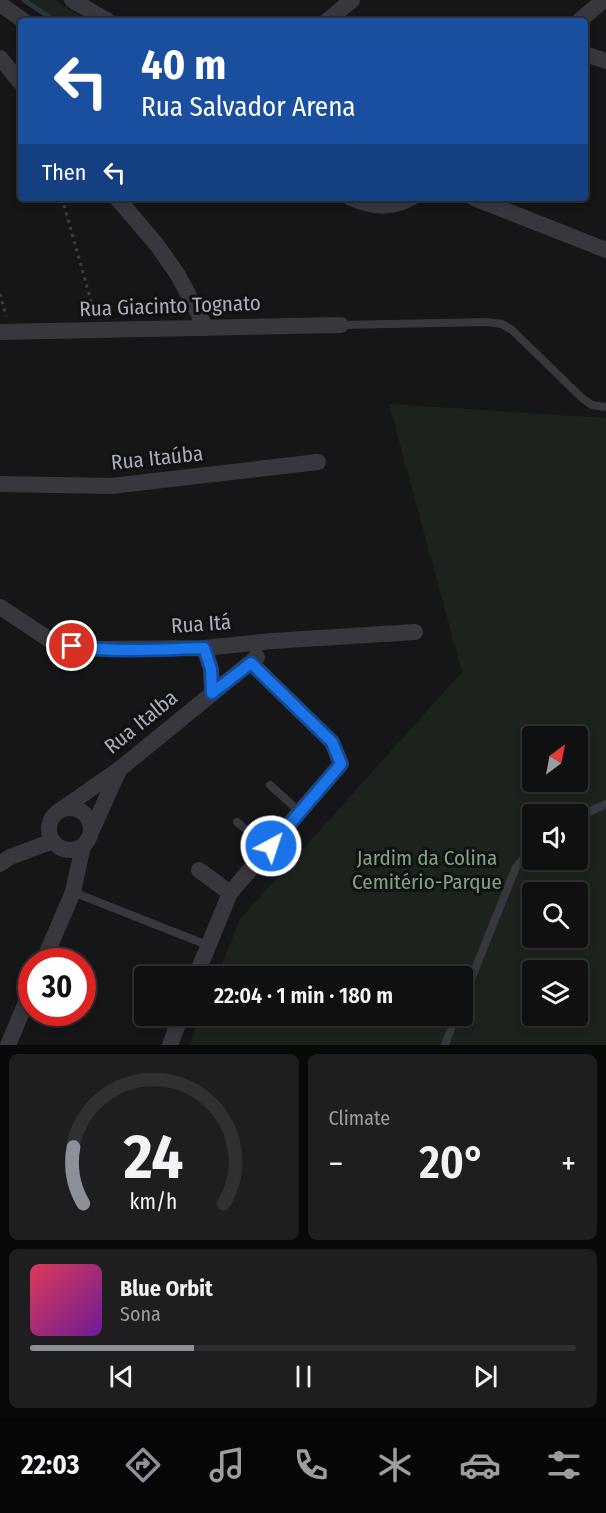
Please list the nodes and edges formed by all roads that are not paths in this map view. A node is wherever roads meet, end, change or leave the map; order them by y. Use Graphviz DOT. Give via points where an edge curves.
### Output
graph roads {
  1 [pos="352,0"];
  2 [pos="604,0"];
  3 [pos="83,3"];
  4 [pos="0,4"];
  5 [pos="20,18"];
  6 [pos="104,18"];
  7 [pos="331,18"];
  8 [pos="583,18"];
  9 [pos="588,55"];
  10 [pos="0,58"];
  11 [pos="606,61"];
  12 [pos="18,79"];
  13 [pos="120,201"];
  14 [pos="359,201"];
  15 [pos="406,201"];
  16 [pos="482,201"];
  17 [pos="606,250"];
  18 [pos="341,325"];
  19 [pos="206,328"];
  20 [pos="6,332"];
  21 [pos="606,407"];
  22 [pos="318,462"];
  23 [pos="0,484"];
  24 [pos="0,608"];
  25 [pos="415,632"];
  26 [pos="272,641"];
  27 [pos="204,648"];
  28 [pos="251,663"];
  29 [pos="212,693"];
  30 [pos="121,768"];
  31 [pos="270,785"];
  32 [pos="606,804"];
  33 [pos="300,812"];
  34 [pos="588,812"];
  35 [pos="57,814"];
  36 [pos="237,822"];
  37 [pos="92,830"];
  38 [pos="53,841"];
  39 [pos="83,846"];
  40 [pos="268,849"];
  41 [pos="522,860"];
  42 [pos="5,861"];
  43 [pos="199,870"];
  44 [pos="73,892"];
  45 [pos="230,893"];
  46 [pos="207,945"];
  47 [pos="49,948"];
  48 [pos="200,966"];
  49 [pos="473,974"];
  50 [pos="18,1021"];
  51 [pos="177,1026"];
  52 [pos="452,1026"];
  53 [pos="8,1045"];
  54 [pos="170,1045"];
  55 [pos="445,1045"];
  1 -- 7 [label="street"];
  2 -- 8 [label="street"];
  3 -- 6 [label="street"];
  4 -- 5 [label="street"];
  9 -- 11 [label="street"];
  10 -- 12 [label="street"];
  13 -- 19 [label="street" via="178,275"];
  14 -- 15 [label="street" via="397,206"];
  16 -- 17 [label="street"];
  18 -- 19 [label="street, Rua Giacinto Tognato"];
  18 -- 21 [label="lane" via="502,324 582,398 592,405"];
  19 -- 20 [label="street, Rua Giacinto Tognato"];
  22 -- 23 [label="street, Rua Itaúba" via="120,486"];
  24 -- 27 [label="street, Rua Itá" via="56,644 89,649"];
  25 -- 26 [label="street, Rua Itá"];
  26 -- 27 [label="street, Rua Itá"];
  26 -- 28 [label="street, Rua Italba"];
  27 -- 29 [label="street" via="211,669"];
  28 -- 29 [label="street, Rua Italba"];
  28 -- 33 [label="street" via="332,742 338,754 341,764"];
  29 -- 30 [label="street, Rua Italba"];
  30 -- 35 [label="street, Rua Italba"];
  30 -- 37 [label="street"];
  31 -- 33 [label="lane"];
  32 -- 34 [label="lane"];
  33 -- 40 [label="street"];
  35 -- 37 [label="street" via="69,808 83,812"];
  35 -- 38 [label="street" via="50,834"];
  35 -- 42 [label="street, Rua Italba"];
  36 -- 40 [label="lane"];
  37 -- 39 [label="street"];
  38 -- 39 [label="street" via="68,850"];
  38 -- 42 [label="street"];
  39 -- 44 [label="street"];
  40 -- 45 [label="street"];
  41 -- 49 [label="lane"];
  43 -- 45 [label="street"];
  44 -- 46 [label="lane"];
  44 -- 47 [label="street"];
  45 -- 46 [label="street"];
  46 -- 48 [label="street"];
  50 -- 53 [label="street"];
  51 -- 54 [label="street"];
  52 -- 55 [label="lane"];
}
